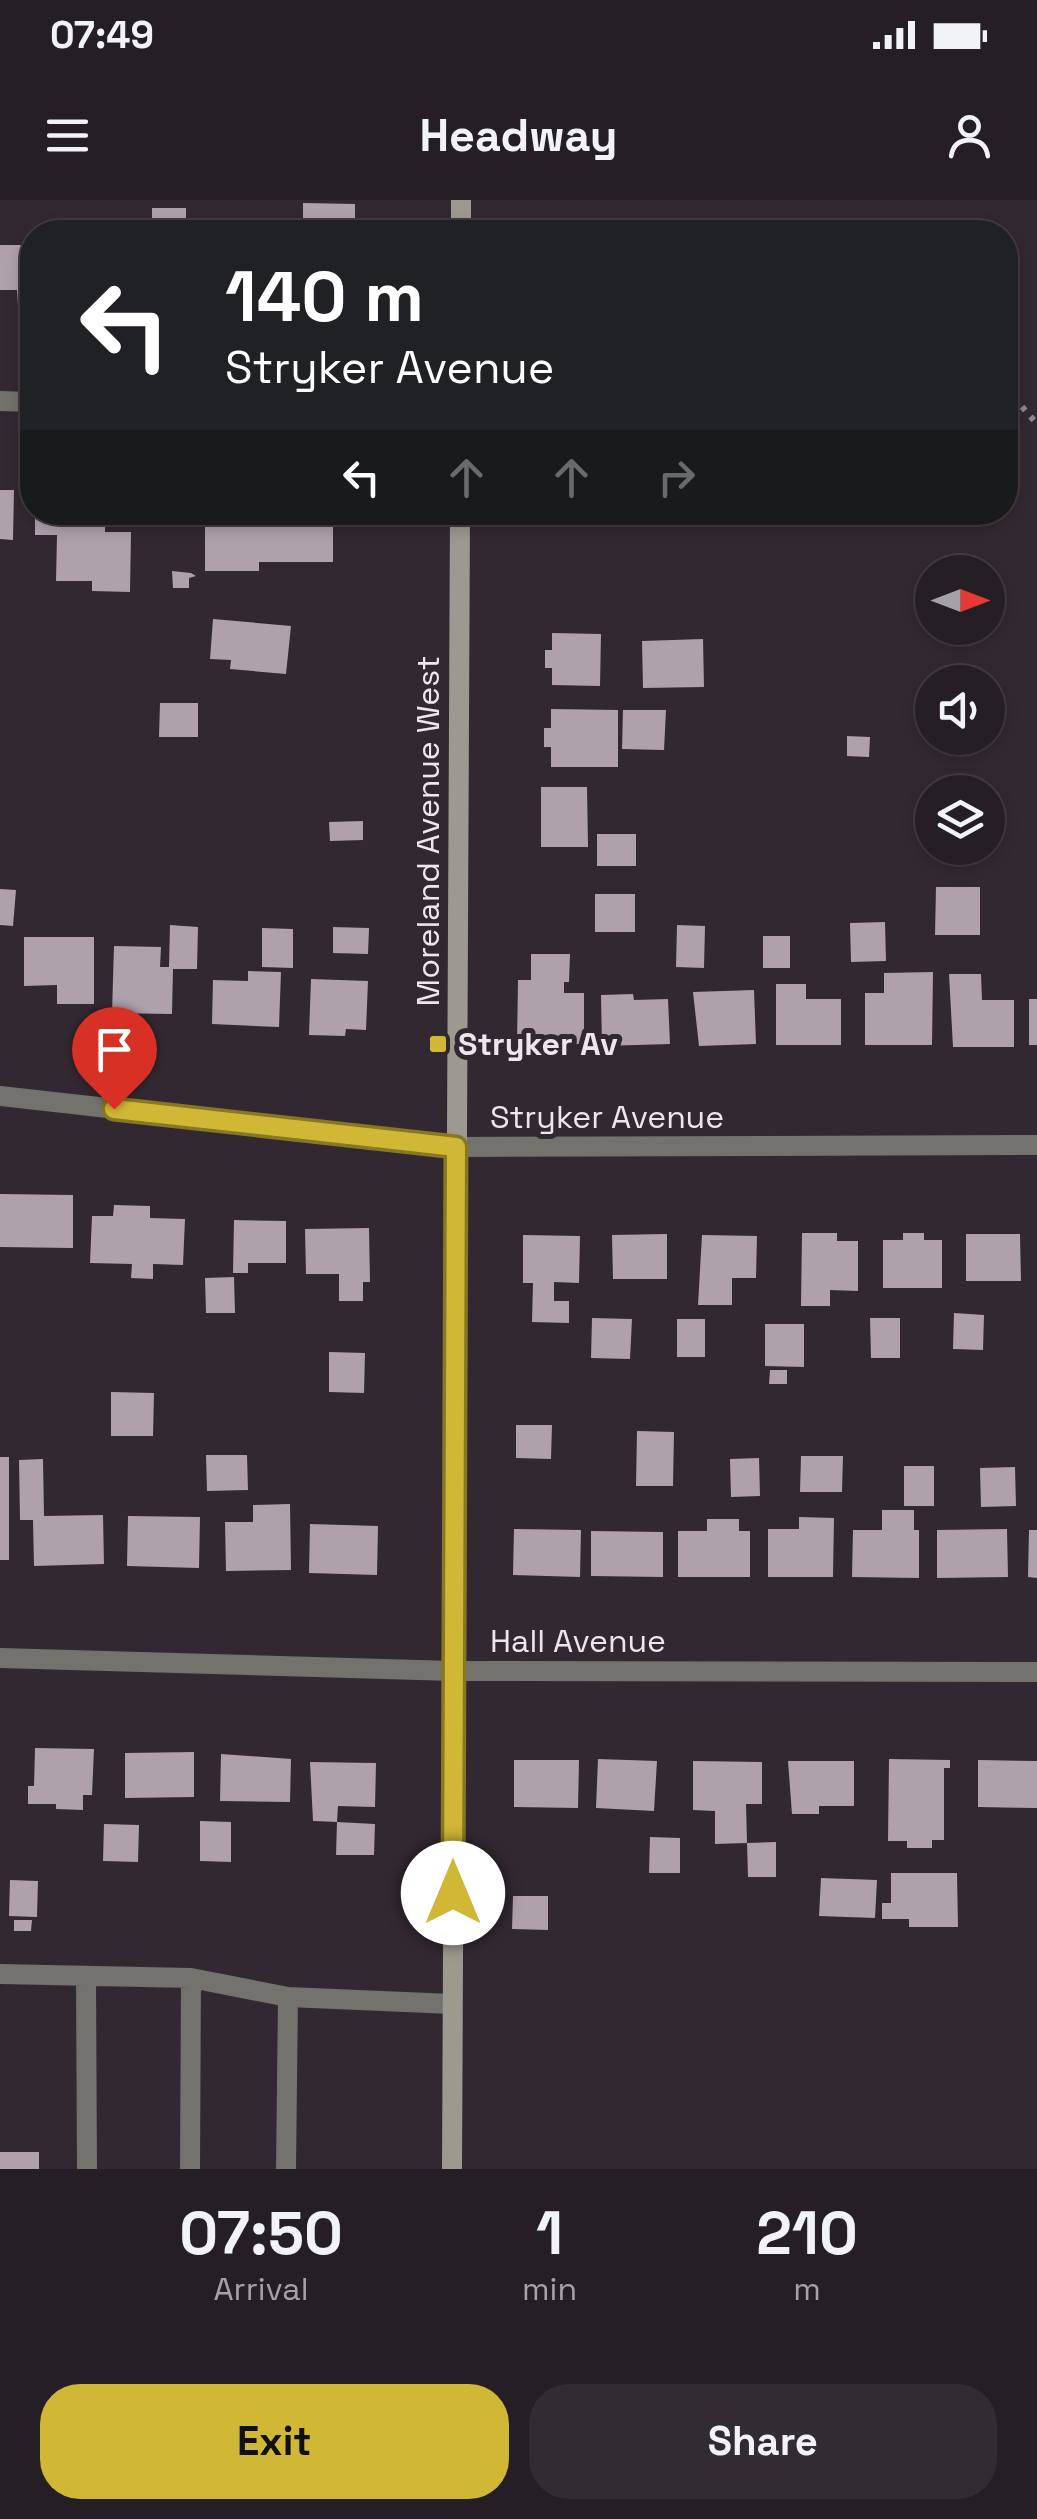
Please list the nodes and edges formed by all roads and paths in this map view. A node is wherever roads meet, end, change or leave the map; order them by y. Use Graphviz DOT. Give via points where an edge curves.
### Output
graph roads {
  1 [pos="1018,402"];
  2 [pos="1037,424"];
  3 [pos="460,525"];
  4 [pos="0,1096"];
  5 [pos="1037,1145"];
  6 [pos="456,1147"];
  7 [pos="0,1658"];
  8 [pos="454,1671"];
  9 [pos="1037,1672"];
  10 [pos="0,1974"];
  11 [pos="86,1976"];
  12 [pos="192,1978"];
  13 [pos="288,1997"];
  14 [pos="452,2004"];
  15 [pos="87,2169"];
  16 [pos="190,2169"];
  17 [pos="286,2169"];
  18 [pos="452,2169"];
  1 -- 2 [label="path"];
  3 -- 6 [label="street, Moreland Avenue West"];
  4 -- 6 [label="street, Stryker Avenue"];
  5 -- 6 [label="street, Stryker Avenue"];
  6 -- 8 [label="street, Moreland Avenue West"];
  7 -- 8 [label="street, Hall Avenue"];
  8 -- 9 [label="street, Hall Avenue"];
  8 -- 14 [label="street, Moreland Avenue West"];
  10 -- 11 [label="street"];
  11 -- 12 [label="street"];
  11 -- 15 [label="street"];
  12 -- 13 [label="street"];
  12 -- 16 [label="street"];
  13 -- 14 [label="street"];
  13 -- 17 [label="street"];
  14 -- 18 [label="street, Moreland Avenue West"];
}
